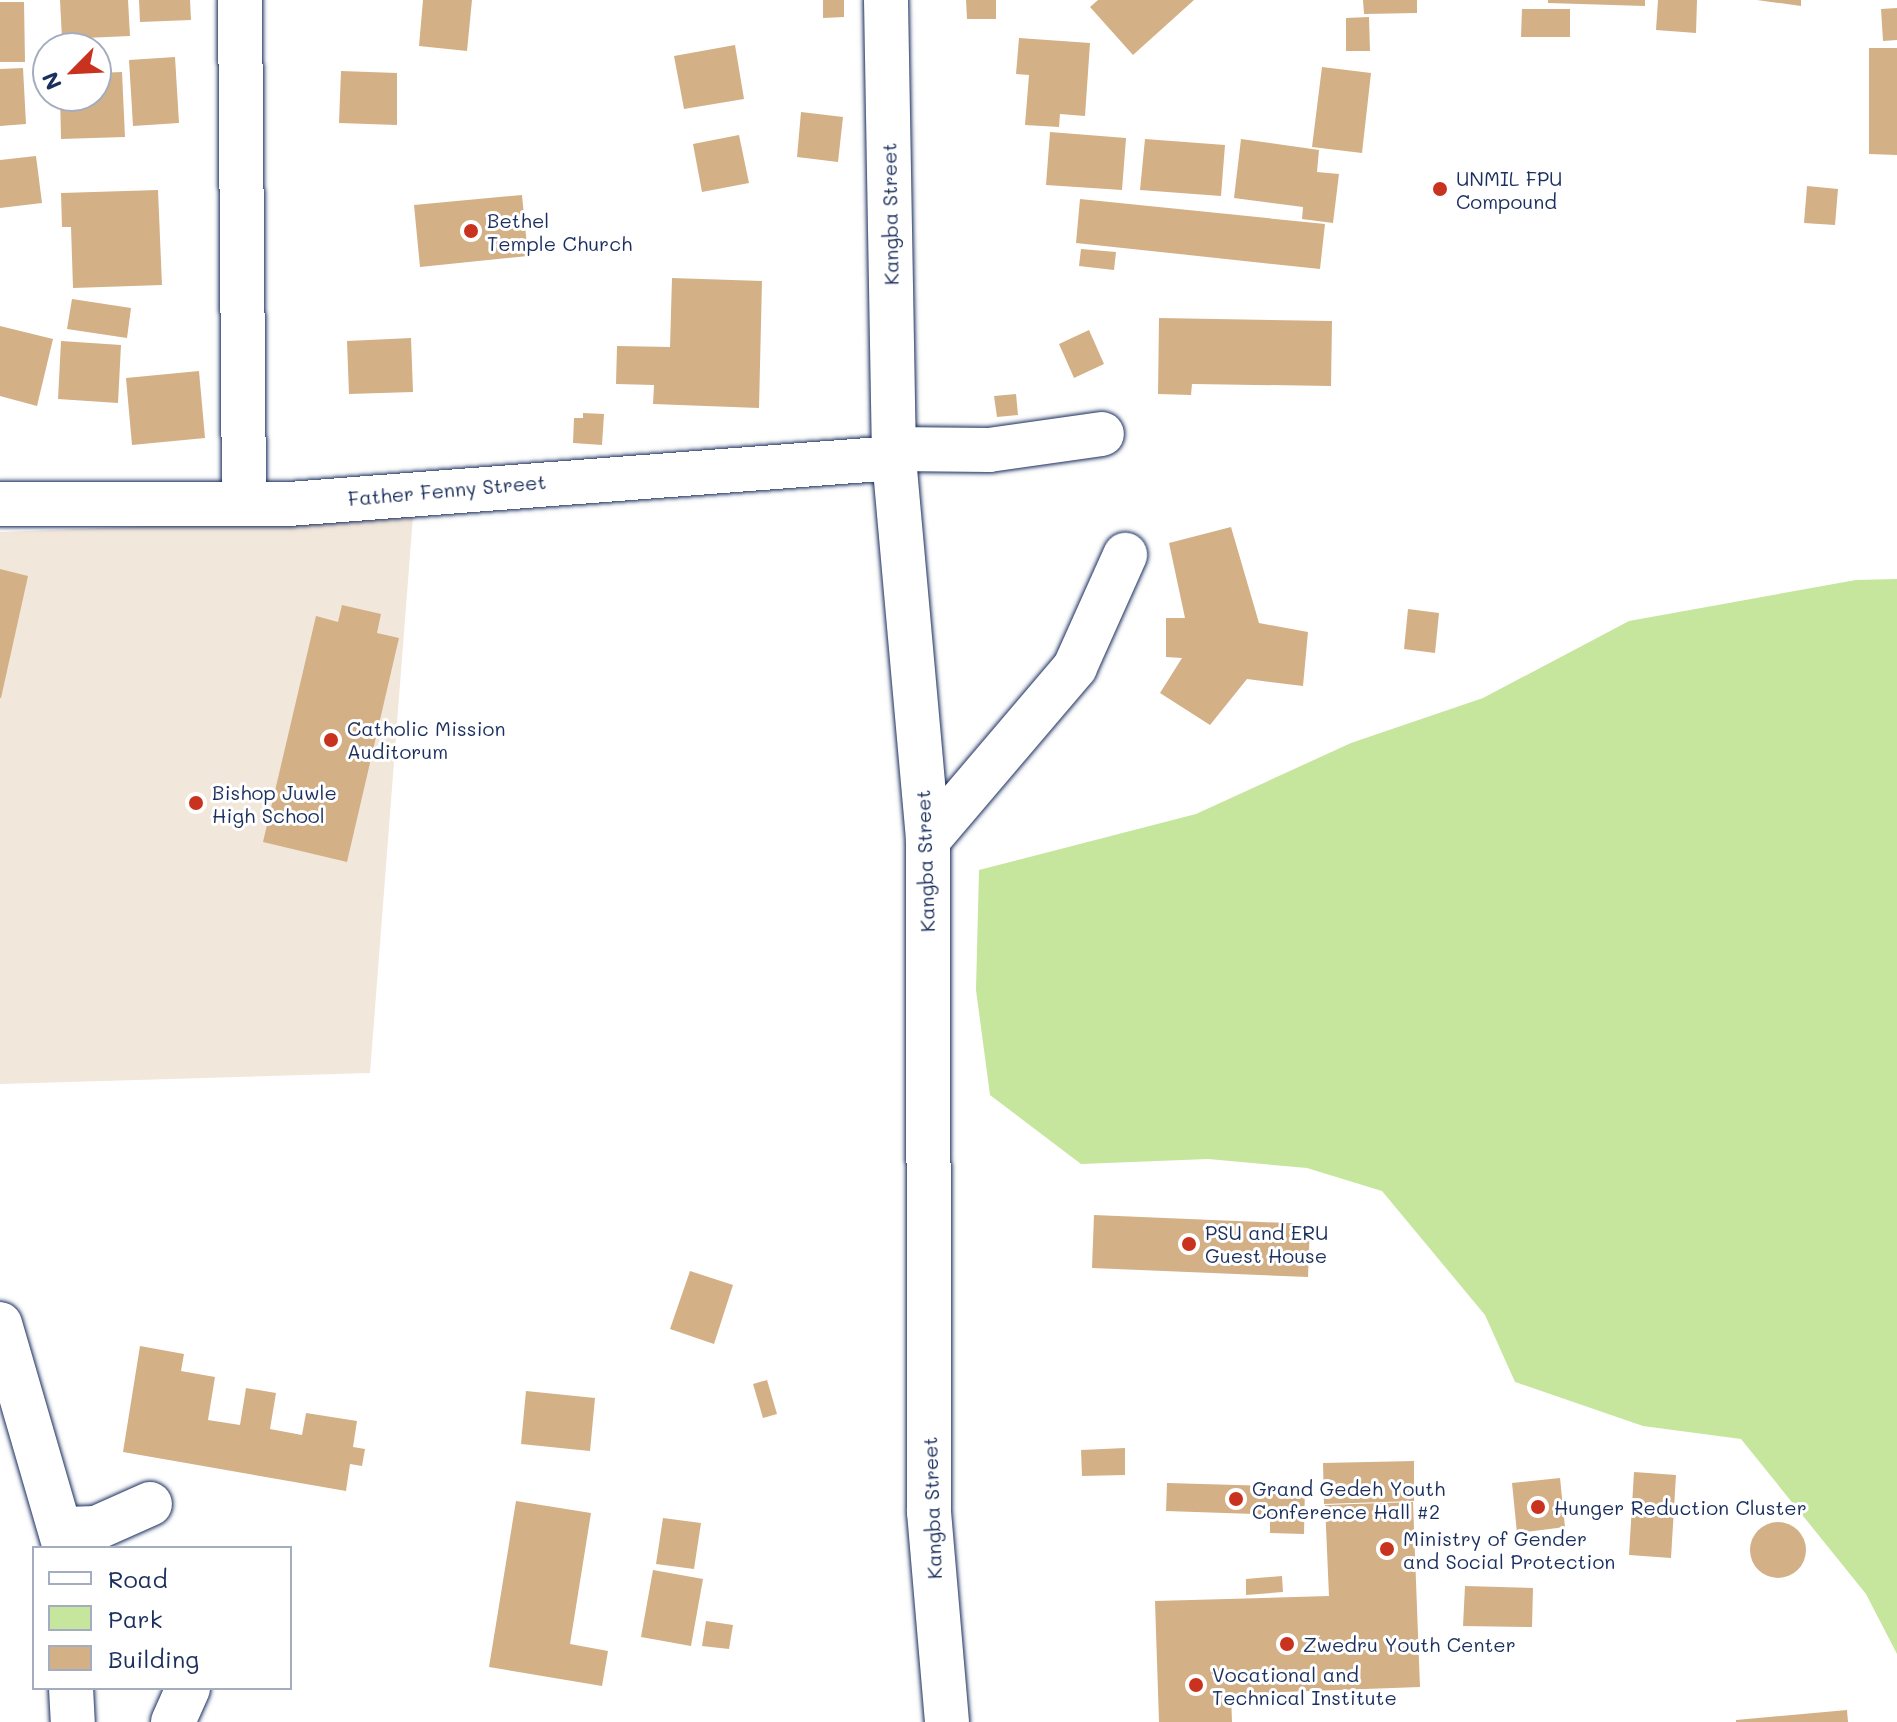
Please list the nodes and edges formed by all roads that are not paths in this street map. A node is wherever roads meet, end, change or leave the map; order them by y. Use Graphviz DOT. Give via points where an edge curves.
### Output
graph roads {
  1 [pos="240,0"];
  2 [pos="886,0"];
  3 [pos="1102,434"];
  4 [pos="894,454"];
  5 [pos="244,503"];
  6 [pos="0,504"];
  7 [pos="1125,555"];
  8 [pos="928,840"];
  9 [pos="0,1324"];
  10 [pos="150,1504"];
  11 [pos="65,1539"];
  12 [pos="71,1690"];
  13 [pos="187,1690"];
  14 [pos="73,1722"];
  15 [pos="173,1722"];
  16 [pos="947,1722"];
  1 -- 5 [label="street"];
  2 -- 4 [label="street, Kangba Street"];
  3 -- 4 [label="street, Father Fenny Street" via="989,450"];
  4 -- 5 [label="street, Father Fenny Street"];
  4 -- 8 [label="street, Kangba Street"];
  5 -- 6 [label="street, Father Fenny Street"];
  7 -- 8 [label="street" via="1075,667"];
  8 -- 16 [label="street, Kangba Street" via="929,1512"];
  9 -- 11 [label="street"];
  10 -- 11 [label="street"];
  12 -- 14 [label="street"];
  13 -- 15 [label="street"];
}
